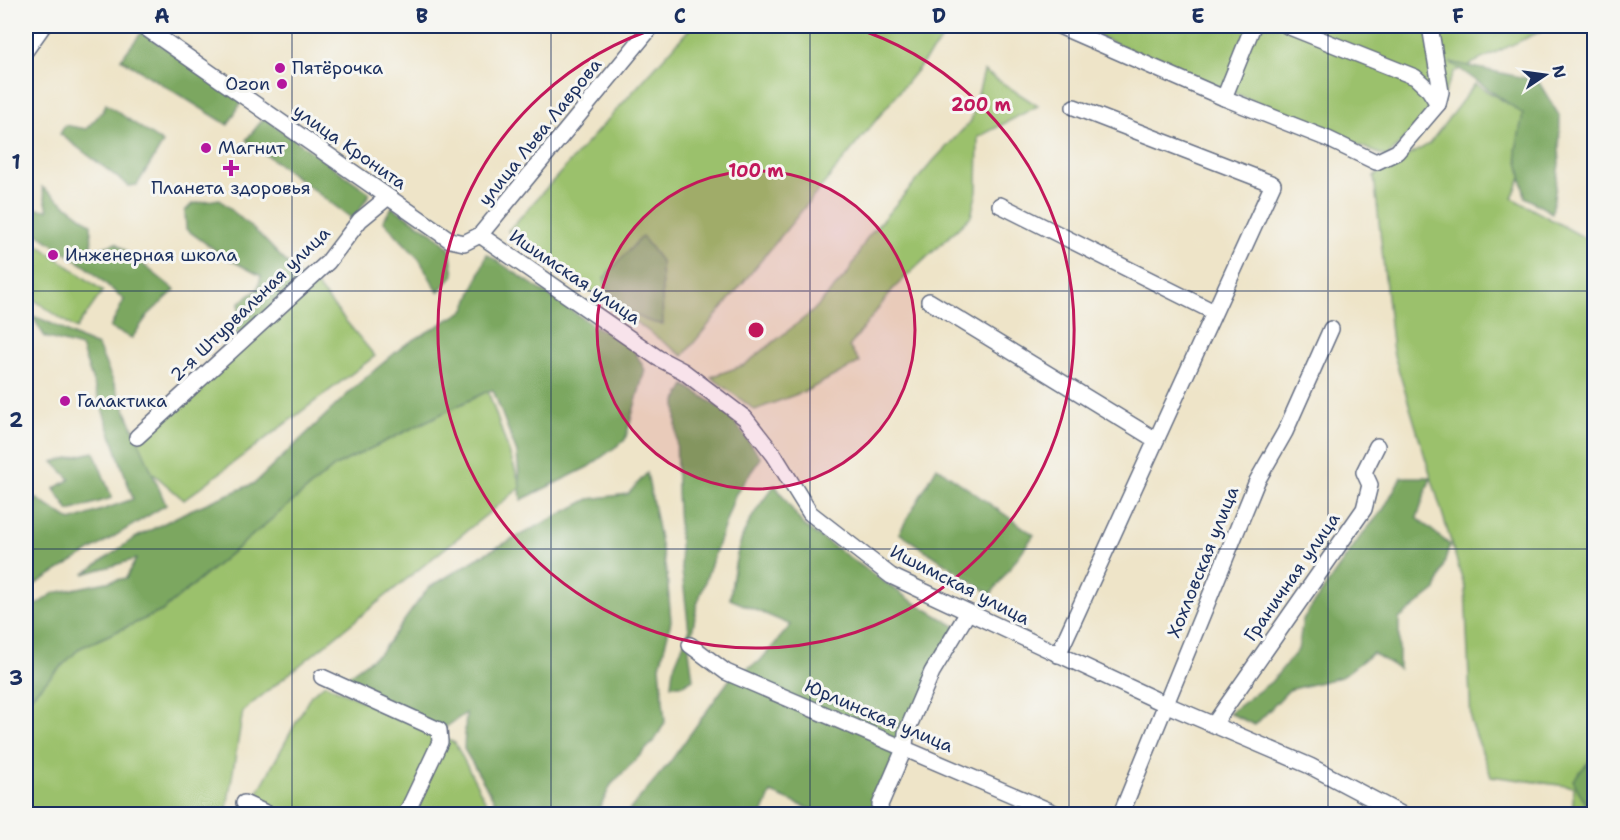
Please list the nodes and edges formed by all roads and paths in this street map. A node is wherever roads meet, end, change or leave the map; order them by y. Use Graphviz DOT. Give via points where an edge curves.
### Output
graph roads {
  1 [pos="43,26"];
  2 [pos="143,26"];
  3 [pos="652,26"];
  4 [pos="1059,26"];
  5 [pos="1253,26"];
  6 [pos="1287,26"];
  7 [pos="1430,26"];
  8 [pos="26,50"];
  9 [pos="1224,98"];
  10 [pos="1438,104"];
  11 [pos="1074,107"];
  12 [pos="388,197"];
  13 [pos="1000,205"];
  14 [pos="480,236"];
  15 [pos="929,301"];
  16 [pos="1214,312"];
  17 [pos="1331,328"];
  18 [pos="137,437"];
  19 [pos="1156,440"];
  20 [pos="1377,446"];
  21 [pos="967,614"];
  22 [pos="690,645"];
  23 [pos="1058,655"];
  24 [pos="322,677"];
  25 [pos="1165,704"];
  26 [pos="1214,724"];
  27 [pos="905,747"];
  28 [pos="244,803"];
  29 [pos="1395,813"];
  30 [pos="268,814"];
  31 [pos="406,814"];
  32 [pos="880,814"];
  33 [pos="1057,814"];
  34 [pos="1121,814"];
  1 -- 8 [label="street"];
  2 -- 12 [label="street, улица Кронита"];
  3 -- 14 [label="street, улица Льва Лаврова"];
  4 -- 9 [label="street"];
  5 -- 9 [label="street"];
  6 -- 10 [label="street" via="1415,78"];
  7 -- 10 [label="street" via="1441,92"];
  9 -- 10 [label="street" via="1376,162 1397,152"];
  11 -- 16 [label="street" via="1272,184"];
  12 -- 14 [label="street, улица Кронита" via="450,240 464,243"];
  12 -- 18 [label="street, 2-я Штурвальная улица" via="360,220 328,261"];
  13 -- 16 [label="street"];
  14 -- 21 [label="street, Ишимская улица" via="658,358 683,371 745,418 774,455 810,513 891,576"];
  15 -- 19 [label="street"];
  16 -- 19 [label="street"];
  17 -- 25 [label="street, Хохловская улица" via="1285,432 1257,481"];
  19 -- 23 [label="street"];
  20 -- 26 [label="street, Граничная улица" via="1365,472 1370,485 1364,509"];
  21 -- 23 [label="street, Ишимская улица"];
  21 -- 27 [label="street" via="932,672 906,733"];
  22 -- 27 [label="street, Юрлинская улица" via="726,672"];
  23 -- 25 [label="street, Ишимская улица"];
  24 -- 31 [label="street" via="439,730 440,742"];
  25 -- 26 [label="street, Ишимская улица"];
  25 -- 34 [label="street, Хохловская улица"];
  26 -- 29 [label="street, Ишимская улица" via="1310,766"];
  27 -- 32 [label="street" via="880,805"];
  27 -- 33 [label="street, Юрлинская улица"];
  28 -- 30 [label="street"];
}
